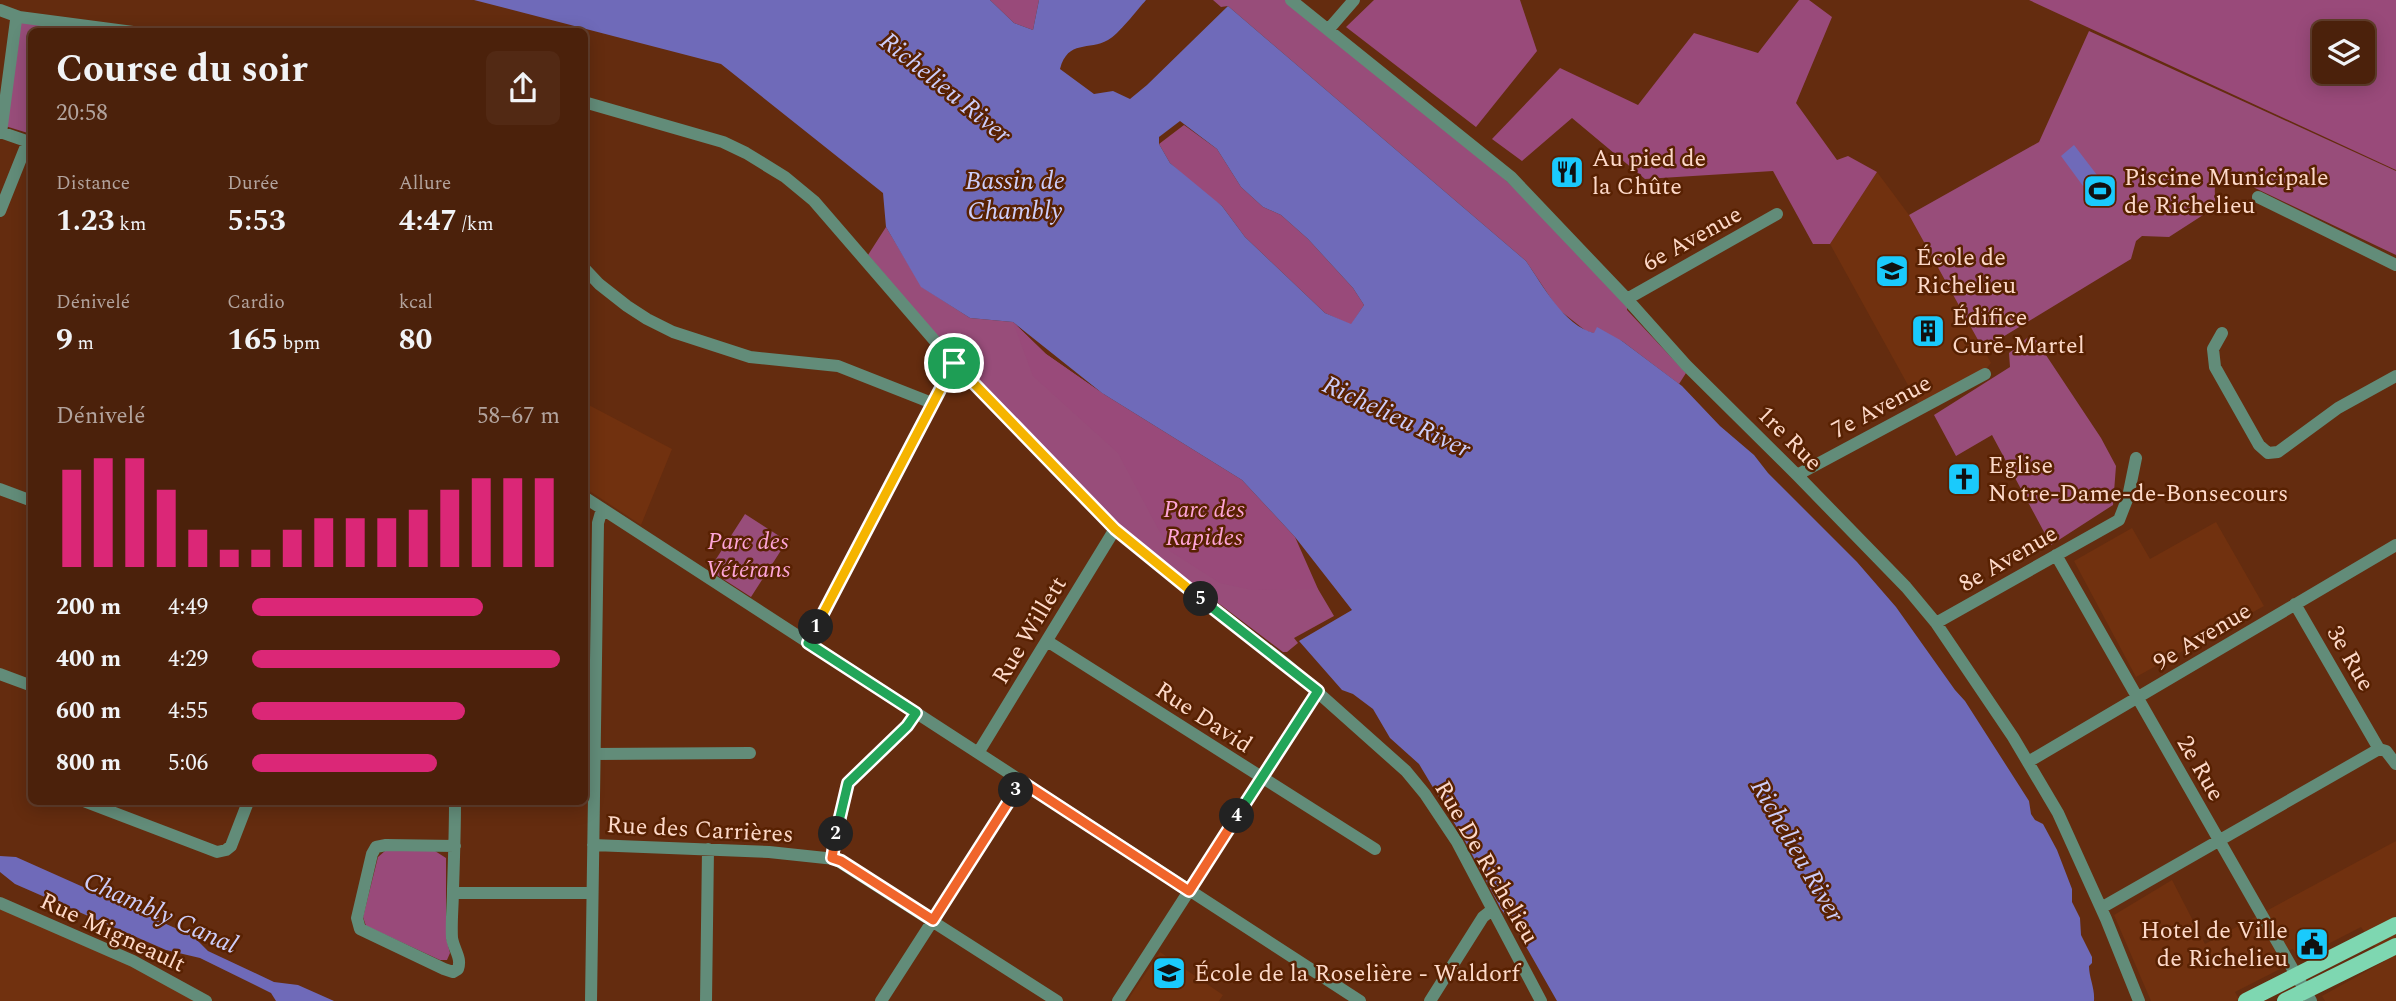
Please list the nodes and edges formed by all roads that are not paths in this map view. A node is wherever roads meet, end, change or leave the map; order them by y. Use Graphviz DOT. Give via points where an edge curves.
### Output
graph roads {
  1 [pos="1290,0"];
  2 [pos="1354,0"];
  3 [pos="0,10"];
  4 [pos="19,17"];
  5 [pos="103,28"];
  6 [pos="1328,30"];
  7 [pos="588,103"];
  8 [pos="0,133"];
  9 [pos="28,141"];
  10 [pos="28,147"];
  11 [pos="2258,197"];
  12 [pos="0,211"];
  13 [pos="1777,214"];
  14 [pos="2396,265"];
  15 [pos="588,272"];
  16 [pos="1627,299"];
  17 [pos="2222,333"];
  18 [pos="954,363"];
  19 [pos="1985,374"];
  20 [pos="2396,376"];
  21 [pos="932,403"];
  22 [pos="2136,458"];
  23 [pos="1797,475"];
  24 [pos="0,489"];
  25 [pos="28,500"];
  26 [pos="588,500"];
  27 [pos="602,509"];
  28 [pos="1115,529"];
  29 [pos="2396,545"];
  30 [pos="2056,555"];
  31 [pos="2295,604"];
  32 [pos="1936,623"];
  33 [pos="1047,641"];
  34 [pos="808,643"];
  35 [pos="590,665"];
  36 [pos="0,674"];
  37 [pos="28,684"];
  38 [pos="1318,691"];
  39 [pos="2137,698"];
  40 [pos="916,713"];
  41 [pos="2379,749"];
  42 [pos="750,753"];
  43 [pos="978,753"];
  44 [pos="594,754"];
  45 [pos="2028,762"];
  46 [pos="2396,764"];
  47 [pos="1261,779"];
  48 [pos="1022,782"];
  49 [pos="94,805"];
  50 [pos="247,805"];
  51 [pos="456,805"];
  52 [pos="2220,842"];
  53 [pos="454,845"];
  54 [pos="593,845"];
  55 [pos="708,849"];
  56 [pos="1375,849"];
  57 [pos="832,858"];
  58 [pos="1189,891"];
  59 [pos="453,893"];
  60 [pos="592,893"];
  61 [pos="0,903"];
  62 [pos="2101,908"];
  63 [pos="1492,911"];
  64 [pos="933,920"];
  65 [pos="2396,925"];
  66 [pos="2396,946"];
  67 [pos="2296,974"];
  68 [pos="2308,996"];
  69 [pos="206,1001"];
  70 [pos="591,1001"];
  71 [pos="706,1001"];
  72 [pos="881,1001"];
  73 [pos="1057,1001"];
  74 [pos="1118,1001"];
  75 [pos="1360,1001"];
  76 [pos="1430,1001"];
  77 [pos="1541,1001"];
  78 [pos="2139,1001"];
  79 [pos="2246,1001"];
  80 [pos="2285,1001"];
  1 -- 6 [label="street, 1re Rue"];
  2 -- 6 [label="street"];
  3 -- 4 [label="street"];
  4 -- 5 [label="street"];
  4 -- 8 [label="street"];
  6 -- 16 [label="street, 1re Rue" via="1511,177"];
  7 -- 18 [label="street, Rue De Richelieu" via="723,142 785,177 823,211"];
  8 -- 9 [label="street"];
  10 -- 12 [label="street"];
  11 -- 14 [label="street"];
  13 -- 16 [label="street, 6e Avenue"];
  15 -- 21 [label="street" via="634,311 673,332 750,357 838,366"];
  16 -- 23 [label="street, 1re Rue"];
  17 -- 20 [label="street" via="2213,349 2215,367 2268,453 2278,452 2338,408"];
  18 -- 21 [label="street"];
  18 -- 28 [label="street, Rue De Richelieu"];
  19 -- 23 [label="street, 7e Avenue"];
  21 -- 34 [label="street"];
  22 -- 30 [label="street, 8e Avenue" via="2119,520"];
  23 -- 32 [label="street, 1re Rue"];
  24 -- 25 [label="street"];
  26 -- 27 [label="street"];
  27 -- 34 [label="street"];
  27 -- 35 [label="street"];
  28 -- 33 [label="street, Rue Willett"];
  28 -- 38 [label="street, Rue De Richelieu"];
  29 -- 31 [label="street, 9e Avenue"];
  30 -- 32 [label="street, 8e Avenue"];
  30 -- 39 [label="street, 2e Rue"];
  31 -- 39 [label="street, 9e Avenue"];
  31 -- 41 [label="street, 3e Rue"];
  32 -- 45 [label="street, 1re Rue"];
  33 -- 43 [label="street, Rue Willett"];
  33 -- 47 [label="street, Rue David"];
  34 -- 40 [label="street"];
  35 -- 44 [label="street"];
  36 -- 37 [label="street"];
  38 -- 47 [label="street"];
  38 -- 63 [label="street, Rue De Richelieu" via="1418,784 1457,842"];
  39 -- 45 [label="street, 9e Avenue"];
  39 -- 52 [label="street, 2e Rue"];
  40 -- 43 [label="street"];
  40 -- 57 [label="street" via="848,783"];
  41 -- 46 [label="street, 3e Rue"];
  41 -- 52 [label="street"];
  42 -- 44 [label="street"];
  43 -- 48 [label="street"];
  44 -- 54 [label="street"];
  45 -- 62 [label="street, 1re Rue" via="2067,831"];
  47 -- 56 [label="street, Rue David"];
  47 -- 58 [label="street"];
  48 -- 58 [label="street"];
  48 -- 64 [label="street"];
  49 -- 50 [label="street" via="217,852 231,845"];
  51 -- 53 [label="street"];
  52 -- 62 [label="street"];
  52 -- 67 [label="street, 2e Rue"];
  53 -- 59 [label="street"];
  53 -- 59 [label="street" via="376,847 358,926 455,971 460,961 453,940"];
  54 -- 55 [label="street, Rue des Carrières"];
  54 -- 60 [label="street"];
  55 -- 57 [label="street, Rue des Carrières"];
  55 -- 71 [label="street"];
  57 -- 64 [label="street, Rue des Carrières"];
  58 -- 74 [label="street"];
  58 -- 75 [label="street"];
  59 -- 60 [label="street"];
  60 -- 70 [label="street"];
  61 -- 69 [label="street, Rue Migneault" via="133,961"];
  62 -- 78 [label="street, 1re Rue"];
  63 -- 76 [label="street" via="1483,917"];
  63 -- 77 [label="street, Rue De Richelieu"];
  64 -- 72 [label="street"];
  64 -- 73 [label="street, Rue des Carrières"];
  65 -- 67 [label="main road"];
  66 -- 68 [label="main road"];
  67 -- 68 [label="street, 2e Rue"];
  67 -- 79 [label="main road"];
  68 -- 80 [label="main road"];
}
